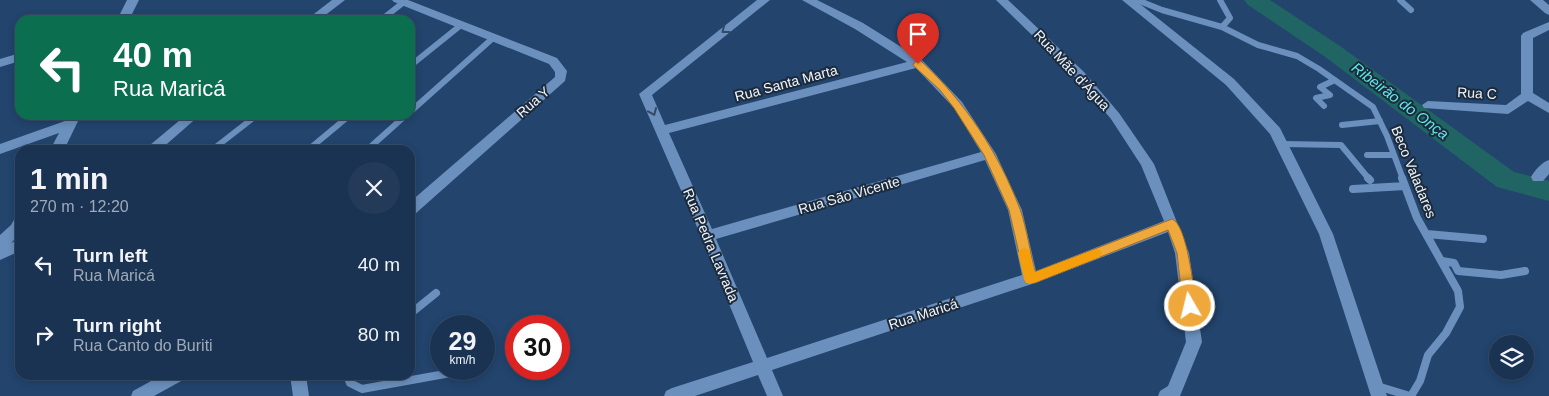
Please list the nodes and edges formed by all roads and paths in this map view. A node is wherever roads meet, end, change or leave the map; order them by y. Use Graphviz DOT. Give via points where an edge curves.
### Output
graph roads {
  1 [pos="133,0"];
  2 [pos="339,0"];
  3 [pos="764,0"];
  4 [pos="808,0"];
  5 [pos="1002,0"];
  6 [pos="1128,0"];
  7 [pos="1137,0"];
  8 [pos="1220,0"];
  9 [pos="1400,0"];
  10 [pos="1536,0"];
  11 [pos="401,1"];
  12 [pos="1411,10"];
  13 [pos="1549,12"];
  14 [pos="126,15"];
  15 [pos="319,15"];
  16 [pos="386,15"];
  17 [pos="461,25"];
  18 [pos="1549,26"];
  19 [pos="1222,27"];
  20 [pos="493,38"];
  21 [pos="15,58"];
  22 [pos="415,62"];
  23 [pos="0,63"];
  24 [pos="918,64"];
  25 [pos="1335,80"];
  26 [pos="1526,95"];
  27 [pos="1428,105"];
  28 [pos="1324,106"];
  29 [pos="415,108"];
  30 [pos="1549,109"];
  31 [pos="71,120"];
  32 [pos="72,120"];
  33 [pos="188,120"];
  34 [pos="251,120"];
  35 [pos="344,120"];
  36 [pos="400,120"];
  37 [pos="1380,121"];
  38 [pos="1342,125"];
  39 [pos="661,131"];
  40 [pos="1282,144"];
  41 [pos="60,145"];
  42 [pos="157,145"];
  43 [pos="218,145"];
  44 [pos="314,145"];
  45 [pos="373,145"];
  46 [pos="0,149"];
  47 [pos="989,154"];
  48 [pos="1367,154"];
  49 [pos="1394,155"];
  50 [pos="1549,165"];
  51 [pos="1538,177"];
  52 [pos="1370,180"];
  53 [pos="1404,186"];
  54 [pos="1353,189"];
  55 [pos="415,206"];
  56 [pos="1172,224"];
  57 [pos="15,230"];
  58 [pos="1426,234"];
  59 [pos="708,236"];
  60 [pos="1483,239"];
  61 [pos="0,244"];
  62 [pos="15,247"];
  63 [pos="0,254"];
  64 [pos="1442,261"];
  65 [pos="1525,272"];
  66 [pos="1030,279"];
  67 [pos="436,293"];
  68 [pos="415,310"];
  69 [pos="761,365"];
  70 [pos="430,377"];
  71 [pos="415,379"];
  72 [pos="168,380"];
  73 [pos="299,380"];
  74 [pos="348,380"];
  75 [pos="412,380"];
  76 [pos="1376,391"];
  77 [pos="139,396"];
  78 [pos="301,396"];
  79 [pos="672,396"];
  80 [pos="775,396"];
  81 [pos="1166,396"];
  82 [pos="1411,396"];
  1 -- 14 [label="street"];
  2 -- 15 [label="street"];
  3 -- 39 [label="street, Rua Pedra Lavrada, one-way" via="645,94"];
  4 -- 24 [label="street" via="859,26"];
  5 -- 56 [label="street, Rua Mãe d'Água" via="1080,76 1115,116 1146,164"];
  6 -- 40 [label="street" via="1230,82"];
  7 -- 19 [label="lane, Beco Valadares"];
  8 -- 19 [label="lane" via="1230,18"];
  9 -- 12 [label="lane"];
  10 -- 13 [label="street"];
  11 -- 16 [label="lane"];
  11 -- 17 [label="street, Rua Y"];
  17 -- 20 [label="street, Rua Y"];
  17 -- 22 [label="lane"];
  18 -- 26 [label="street" via="1527,36"];
  19 -- 25 [label="lane, Beco Valadares" via="1258,45 1297,56"];
  20 -- 29 [label="lane"];
  20 -- 55 [label="street, Rua Y" via="553,61 561,71 561,78"];
  21 -- 23 [label="street"];
  24 -- 39 [label="street, Rua Santa Marta"];
  24 -- 47 [label="street" via="958,105"];
  25 -- 28 [label="lane" via="1320,87 1330,95 1316,98"];
  25 -- 37 [label="lane, Beco Valadares" via="1373,107"];
  26 -- 27 [label="street, Rua C" via="1508,110"];
  26 -- 30 [label="street"];
  31 -- 46 [label="street"];
  32 -- 41 [label="street"];
  33 -- 42 [label="street"];
  34 -- 43 [label="lane"];
  35 -- 44 [label="lane"];
  36 -- 45 [label="lane"];
  37 -- 38 [label="lane"];
  37 -- 49 [label="lane, Beco Valadares"];
  39 -- 59 [label="street, Rua Pedra Lavrada"];
  40 -- 52 [label="lane" via="1340,145"];
  40 -- 76 [label="street" via="1326,234"];
  47 -- 59 [label="street, Rua São Vicente"];
  47 -- 66 [label="street" via="1014,210"];
  48 -- 49 [label="lane"];
  49 -- 53 [label="lane, Beco Valadares"];
  50 -- 51 [label="street"];
  53 -- 54 [label="lane"];
  53 -- 58 [label="lane, Beco Valadares"];
  56 -- 66 [label="street, Rua Maricá"];
  56 -- 81 [label="street, Rua Mãe d'Água" via="1182,253 1194,342 1174,391"];
  57 -- 61 [label="street"];
  58 -- 60 [label="lane"];
  58 -- 64 [label="lane, Beco Valadares"];
  59 -- 69 [label="street, Rua Pedra Lavrada"];
  62 -- 63 [label="street"];
  64 -- 65 [label="lane" via="1454,263 1458,271 1501,275"];
  64 -- 82 [label="lane, Beco Valadares" via="1458,291 1460,307 1446,333 1428,355 1420,381"];
  66 -- 69 [label="street, Rua Maricá"];
  67 -- 68 [label="lane"];
  69 -- 79 [label="street, Rua Maricá"];
  69 -- 80 [label="street, Rua Pedra Lavrada"];
  70 -- 71 [label="lane"];
  72 -- 77 [label="street"];
  73 -- 78 [label="street"];
  74 -- 75 [label="lane" via="362,389"];
  76 -- 82 [label="lane"];
}
